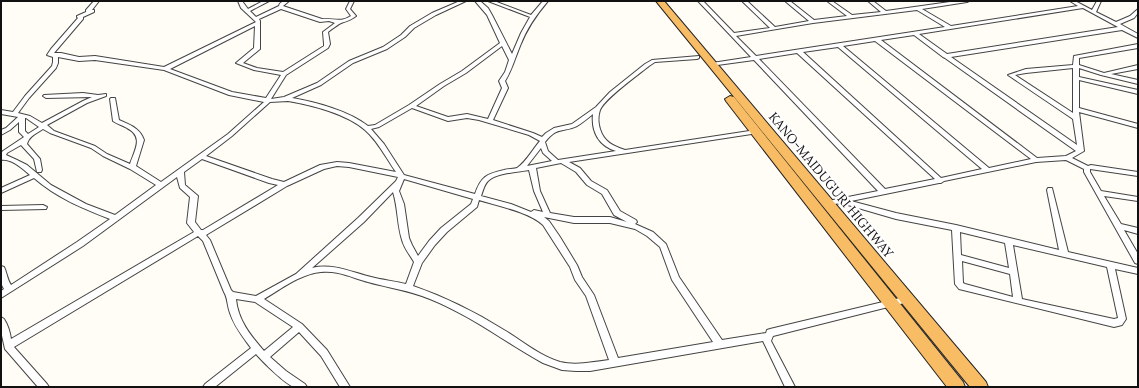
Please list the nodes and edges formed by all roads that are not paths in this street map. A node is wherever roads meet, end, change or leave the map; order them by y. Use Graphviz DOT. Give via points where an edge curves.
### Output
graph roads {
  1 [pos="97,1"];
  2 [pos="240,1"];
  3 [pos="267,1"];
  4 [pos="287,1"];
  5 [pos="352,1"];
  6 [pos="464,1"];
  7 [pos="477,1"];
  8 [pos="490,1"];
  9 [pos="546,1"];
  10 [pos="652,1"];
  11 [pos="660,1"];
  12 [pos="700,1"];
  13 [pos="744,1"];
  14 [pos="787,1"];
  15 [pos="829,1"];
  16 [pos="870,1"];
  17 [pos="967,1"];
  18 [pos="1072,1"];
  19 [pos="1098,2"];
  20 [pos="1083,7"];
  21 [pos="281,8"];
  22 [pos="918,8"];
  23 [pos="1138,10"];
  24 [pos="247,11"];
  25 [pos="1093,12"];
  26 [pos="886,13"];
  27 [pos="533,18"];
  28 [pos="851,18"];
  29 [pos="257,21"];
  30 [pos="339,22"];
  31 [pos="813,22"];
  32 [pos="1116,24"];
  33 [pos="773,28"];
  34 [pos="950,28"];
  35 [pos="1123,28"];
  36 [pos="914,33"];
  37 [pos="732,35"];
  38 [pos="1138,36"];
  39 [pos="876,39"];
  40 [pos="503,43"];
  41 [pos="839,45"];
  42 [pos="1138,46"];
  43 [pos="798,51"];
  44 [pos="50,55"];
  45 [pos="945,56"];
  46 [pos="697,57"];
  47 [pos="756,58"];
  48 [pos="512,60"];
  49 [pos="712,65"];
  50 [pos="1077,66"];
  51 [pos="1138,67"];
  52 [pos="165,69"];
  53 [pos="284,74"];
  54 [pos="1103,74"];
  55 [pos="1077,78"];
  56 [pos="1138,82"];
  57 [pos="1138,92"];
  58 [pos="104,95"];
  59 [pos="46,96"];
  60 [pos="97,96"];
  61 [pos="113,99"];
  62 [pos="285,99"];
  63 [pos="267,101"];
  64 [pos="411,106"];
  65 [pos="598,108"];
  66 [pos="1076,109"];
  67 [pos="1,112"];
  68 [pos="14,115"];
  69 [pos="22,116"];
  70 [pos="1076,118"];
  71 [pos="490,121"];
  72 [pos="1138,126"];
  73 [pos="44,127"];
  74 [pos="367,128"];
  75 [pos="756,132"];
  76 [pos="1,133"];
  77 [pos="27,138"];
  78 [pos="542,141"];
  79 [pos="1081,151"];
  80 [pos="625,152"];
  81 [pos="2,155"];
  82 [pos="200,156"];
  83 [pos="1066,158"];
  84 [pos="1036,160"];
  85 [pos="559,161"];
  86 [pos="132,167"];
  87 [pos="532,167"];
  88 [pos="1087,168"];
  89 [pos="518,169"];
  90 [pos="987,170"];
  91 [pos="180,171"];
  92 [pos="37,172"];
  93 [pos="1138,174"];
  94 [pos="400,178"];
  95 [pos="941,181"];
  96 [pos="285,184"];
  97 [pos="161,185"];
  98 [pos="1050,190"];
  99 [pos="1,191"];
  100 [pos="883,192"];
  101 [pos="1099,193"];
  102 [pos="476,197"];
  103 [pos="1138,199"];
  104 [pos="843,201"];
  105 [pos="828,203"];
  106 [pos="43,207"];
  107 [pos="1,208"];
  108 [pos="525,212"];
  109 [pos="547,214"];
  110 [pos="116,218"];
  111 [pos="1117,226"];
  112 [pos="956,228"];
  113 [pos="1138,231"];
  114 [pos="201,233"];
  115 [pos="650,234"];
  116 [pos="1009,241"];
  117 [pos="1064,253"];
  118 [pos="956,257"];
  119 [pos="1137,258"];
  120 [pos="418,262"];
  121 [pos="1110,264"];
  122 [pos="1,269"];
  123 [pos="1138,271"];
  124 [pos="1014,272"];
  125 [pos="295,278"];
  126 [pos="408,288"];
  127 [pos="9,289"];
  128 [pos="1,295"];
  129 [pos="231,295"];
  130 [pos="257,299"];
  131 [pos="908,299"];
  132 [pos="1018,301"];
  133 [pos="890,303"];
  134 [pos="1,321"];
  135 [pos="300,327"];
  136 [pos="768,336"];
  137 [pos="719,343"];
  138 [pos="8,346"];
  139 [pos="256,349"];
  140 [pos="264,356"];
  141 [pos="615,363"];
  142 [pos="44,387"];
  143 [pos="208,387"];
  144 [pos="302,387"];
  145 [pos="345,387"];
  146 [pos="790,387"];
  147 [pos="957,387"];
  148 [pos="980,387"];
  1 -- 44 [label="street" via="88,11 92,11 80,17"];
  2 -- 24 [label="street"];
  3 -- 24 [label="street"];
  4 -- 21 [label="street"];
  5 -- 30 [label="street" via="348,9 354,16"];
  6 -- 62 [label="street" via="412,27 385,48 344,65 325,81"];
  7 -- 40 [label="street" via="490,15"];
  8 -- 27 [label="street"];
  9 -- 27 [label="street"];
  10 -- 46 [label="highway, KANO-MAIDUGURI HIGHWAY"];
  11 -- 49 [label="highway, KANO-MAIDUGURI HIGHWAY"];
  12 -- 37 [label="street"];
  13 -- 33 [label="street"];
  14 -- 31 [label="street"];
  15 -- 28 [label="street"];
  16 -- 26 [label="street"];
  17 -- 22 [label="street"];
  18 -- 20 [label="street"];
  19 -- 25 [label="street"];
  20 -- 25 [label="street"];
  20 -- 34 [label="street"];
  21 -- 29 [label="street"];
  21 -- 30 [label="street" via="318,20"];
  22 -- 26 [label="street"];
  22 -- 34 [label="street"];
  23 -- 32 [label="street" via="1132,17"];
  24 -- 29 [label="street"];
  25 -- 32 [label="street"];
  26 -- 28 [label="street"];
  27 -- 48 [label="street"];
  28 -- 31 [label="street"];
  29 -- 52 [label="street"];
  29 -- 53 [label="street" via="257,49 239,63"];
  30 -- 53 [label="street" via="325,32 326,47"];
  31 -- 33 [label="street"];
  32 -- 35 [label="street"];
  33 -- 37 [label="street"];
  34 -- 36 [label="street"];
  35 -- 38 [label="street"];
  35 -- 45 [label="street"];
  36 -- 39 [label="street"];
  36 -- 45 [label="street"];
  37 -- 47 [label="street"];
  39 -- 41 [label="street"];
  39 -- 84 [label="street"];
  40 -- 48 [label="street"];
  40 -- 64 [label="street"];
  41 -- 43 [label="street"];
  41 -- 90 [label="street"];
  42 -- 50 [label="street" via="1076,57"];
  43 -- 47 [label="street"];
  43 -- 95 [label="street"];
  44 -- 52 [label="street" via="94,58"];
  44 -- 68 [label="street" via="56,59 54,68"];
  45 -- 79 [label="street"];
  46 -- 65 [label="street" via="654,61 612,93"];
  46 -- 75 [label="highway, KANO-MAIDUGURI HIGHWAY"];
  47 -- 49 [label="street"];
  47 -- 100 [label="street"];
  48 -- 71 [label="street" via="502,81 505,88"];
  49 -- 105 [label="highway, KANO-MAIDUGURI HIGHWAY"];
  50 -- 54 [label="street"];
  50 -- 55 [label="street"];
  50 -- 70 [label="street" via="1015,72 1012,75"];
  51 -- 54 [label="street"];
  52 -- 63 [label="street" via="231,94"];
  53 -- 63 [label="street"];
  54 -- 56 [label="street"];
  55 -- 57 [label="street"];
  55 -- 66 [label="street"];
  58 -- 60 [label="street"];
  59 -- 60 [label="street"];
  60 -- 73 [label="street"];
  61 -- 86 [label="street" via="116,122 130,127 141,137"];
  62 -- 63 [label="street"];
  62 -- 74 [label="street" via="335,112"];
  63 -- 82 [label="street" via="230,135"];
  64 -- 71 [label="street" via="448,119 467,116"];
  64 -- 74 [label="street" via="375,127"];
  65 -- 78 [label="street" via="574,125 556,129"];
  65 -- 80 [label="street" via="595,119 603,142"];
  66 -- 70 [label="street"];
  66 -- 72 [label="street"];
  67 -- 68 [label="street"];
  68 -- 69 [label="street"];
  69 -- 73 [label="street"];
  69 -- 76 [label="street"];
  69 -- 77 [label="street" via="22,132"];
  70 -- 79 [label="street"];
  71 -- 78 [label="street" via="531,134"];
  73 -- 77 [label="street"];
  73 -- 86 [label="street" via="93,147"];
  74 -- 94 [label="street"];
  75 -- 80 [label="street"];
  75 -- 133 [label="highway, KANO-MAIDUGURI HIGHWAY"];
  77 -- 81 [label="street"];
  77 -- 92 [label="street" via="24,144 37,159"];
  78 -- 85 [label="street" via="545,152"];
  78 -- 89 [label="street" via="525,164"];
  79 -- 83 [label="street"];
  80 -- 85 [label="street"];
  81 -- 92 [label="street"];
  82 -- 91 [label="street"];
  82 -- 96 [label="street"];
  83 -- 84 [label="street"];
  83 -- 88 [label="street"];
  84 -- 90 [label="street"];
  85 -- 87 [label="street"];
  85 -- 115 [label="street" via="578,170 589,183 605,192 621,216 647,228"];
  86 -- 97 [label="street"];
  87 -- 89 [label="street"];
  87 -- 109 [label="street" via="537,191"];
  88 -- 93 [label="street"];
  88 -- 101 [label="street" via="1086,172"];
  89 -- 102 [label="street" via="503,171 487,178"];
  90 -- 95 [label="street"];
  91 -- 97 [label="street"];
  91 -- 114 [label="street" via="182,186 194,196 191,223"];
  92 -- 99 [label="street"];
  92 -- 110 [label="street" via="49,187 98,213"];
  94 -- 96 [label="street" via="336,164 322,167"];
  94 -- 102 [label="street"];
  94 -- 120 [label="street" via="396,191 405,238"];
  94 -- 125 [label="street" via="360,220"];
  95 -- 100 [label="street"];
  96 -- 114 [label="street"];
  97 -- 110 [label="street"];
  98 -- 117 [label="street"];
  100 -- 104 [label="street"];
  101 -- 103 [label="street"];
  101 -- 111 [label="street"];
  102 -- 108 [label="street"];
  102 -- 120 [label="street" via="474,205 444,230"];
  104 -- 105 [label="street"];
  104 -- 112 [label="street" via="896,216"];
  105 -- 131 [label="highway, KANO-MAIDUGURI HIGHWAY"];
  106 -- 107 [label="street"];
  108 -- 109 [label="street"];
  108 -- 141 [label="street" via="540,218 558,239 590,295"];
  109 -- 115 [label="street" via="574,220 610,220"];
  110 -- 127 [label="street"];
  111 -- 113 [label="street"];
  111 -- 119 [label="street"];
  112 -- 116 [label="street"];
  112 -- 118 [label="street"];
  114 -- 129 [label="street"];
  114 -- 138 [label="street"];
  115 -- 137 [label="street" via="663,246 675,278"];
  116 -- 117 [label="street"];
  116 -- 124 [label="street"];
  117 -- 121 [label="street"];
  118 -- 124 [label="street"];
  118 -- 132 [label="street" via="958,280 962,287"];
  120 -- 126 [label="street"];
  121 -- 123 [label="street"];
  121 -- 132 [label="street" via="1122,319 1119,323"];
  122 -- 127 [label="street"];
  124 -- 132 [label="street"];
  125 -- 126 [label="street" via="321,269 337,270"];
  125 -- 130 [label="street"];
  126 -- 141 [label="street" via="462,309 560,366 591,367"];
  127 -- 128 [label="street"];
  129 -- 130 [label="street"];
  129 -- 139 [label="street" via="235,316"];
  130 -- 135 [label="street"];
  131 -- 133 [label="street"];
  131 -- 148 [label="highway, KANO-MAIDUGURI HIGHWAY"];
  133 -- 136 [label="street" via="773,332"];
  133 -- 147 [label="highway, KANO-MAIDUGURI HIGHWAY"];
  134 -- 138 [label="street"];
  135 -- 140 [label="street"];
  135 -- 145 [label="street" via="324,353"];
  136 -- 137 [label="street"];
  136 -- 146 [label="street" via="767,341"];
  137 -- 141 [label="street"];
  138 -- 142 [label="street"];
  139 -- 140 [label="street"];
  139 -- 143 [label="street"];
  140 -- 144 [label="street"];
}
